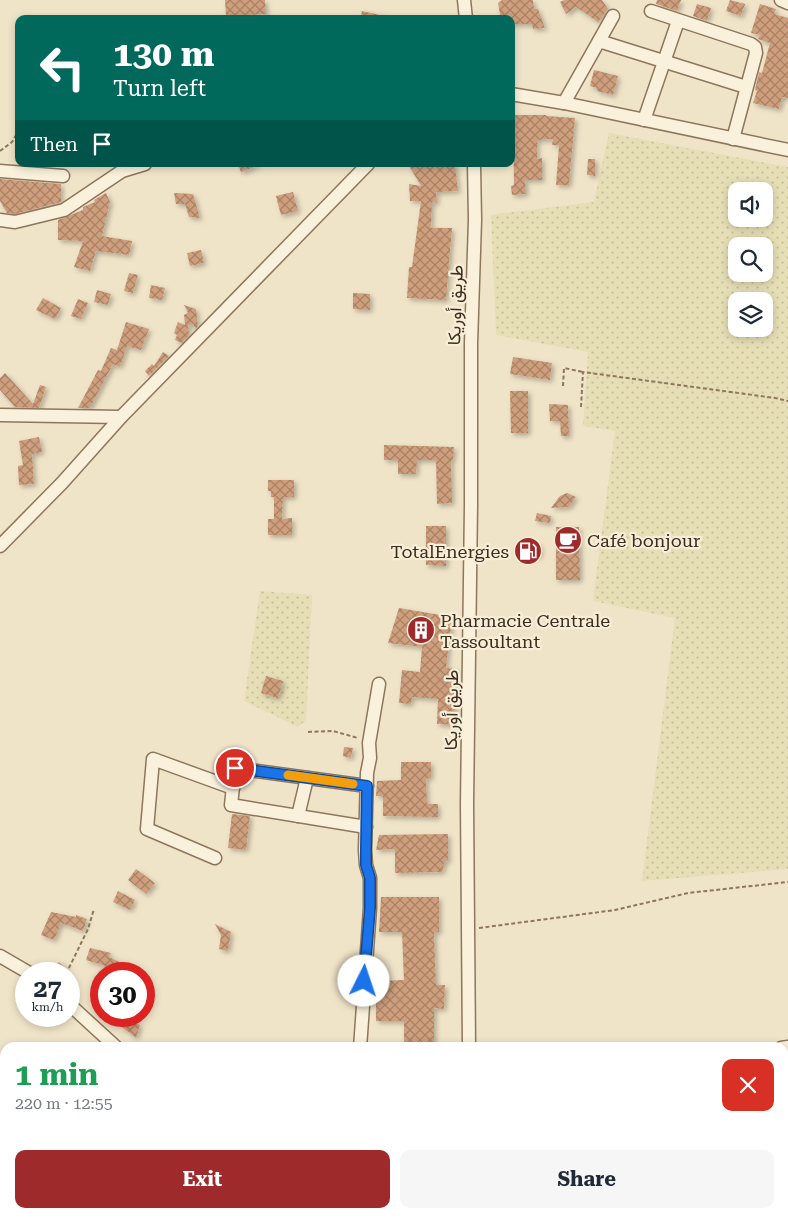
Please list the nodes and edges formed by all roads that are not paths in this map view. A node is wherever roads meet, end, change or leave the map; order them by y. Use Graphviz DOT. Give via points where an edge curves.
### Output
graph roads {
  1 [pos="464,0"];
  2 [pos="782,0"];
  3 [pos="788,3"];
  4 [pos="652,11"];
  5 [pos="466,15"];
  6 [pos="613,16"];
  7 [pos="678,21"];
  8 [pos="599,41"];
  9 [pos="666,61"];
  10 [pos="746,87"];
  11 [pos="515,95"];
  12 [pos="564,103"];
  13 [pos="644,120"];
  14 [pos="733,138"];
  15 [pos="788,150"];
  16 [pos="136,167"];
  17 [pos="365,167"];
  18 [pos="474,167"];
  19 [pos="0,171"];
  20 [pos="63,176"];
  21 [pos="0,220"];
  22 [pos="0,415"];
  23 [pos="121,417"];
  24 [pos="0,546"];
  25 [pos="379,684"];
  26 [pos="307,778"];
  27 [pos="367,786"];
  28 [pos="233,788"];
  29 [pos="298,816"];
  30 [pos="366,827"];
  31 [pos="215,858"];
  32 [pos="0,956"];
  33 [pos="15,965"];
  34 [pos="80,1014"];
  35 [pos="110,1042"];
  36 [pos="360,1042"];
  37 [pos="469,1042"];
  1 -- 5 [label="street"];
  2 -- 3 [label="street"];
  4 -- 7 [label="street"];
  6 -- 8 [label="street"];
  7 -- 9 [label="street"];
  7 -- 10 [label="street" via="753,45 756,53"];
  8 -- 9 [label="street"];
  8 -- 12 [label="street"];
  9 -- 10 [label="street"];
  9 -- 13 [label="street"];
  10 -- 14 [label="street"];
  11 -- 12 [label="street"];
  12 -- 13 [label="street"];
  13 -- 14 [label="street"];
  14 -- 15 [label="street"];
  16 -- 21 [label="street" via="122,172 64,210 15,222"];
  17 -- 23 [label="street"];
  18 -- 37 [label="street, طريق أوريكا"];
  19 -- 20 [label="street"];
  22 -- 23 [label="street"];
  23 -- 24 [label="street"];
  25 -- 27 [label="street" via="369,743"];
  26 -- 27 [label="street"];
  26 -- 28 [label="street" via="235,768"];
  26 -- 29 [label="street"];
  27 -- 30 [label="street"];
  28 -- 29 [label="street" via="231,805"];
  28 -- 31 [label="street" via="153,759 147,829"];
  29 -- 30 [label="street"];
  30 -- 36 [label="street" via="370,908"];
  32 -- 33 [label="street"];
  34 -- 35 [label="street"];
}
